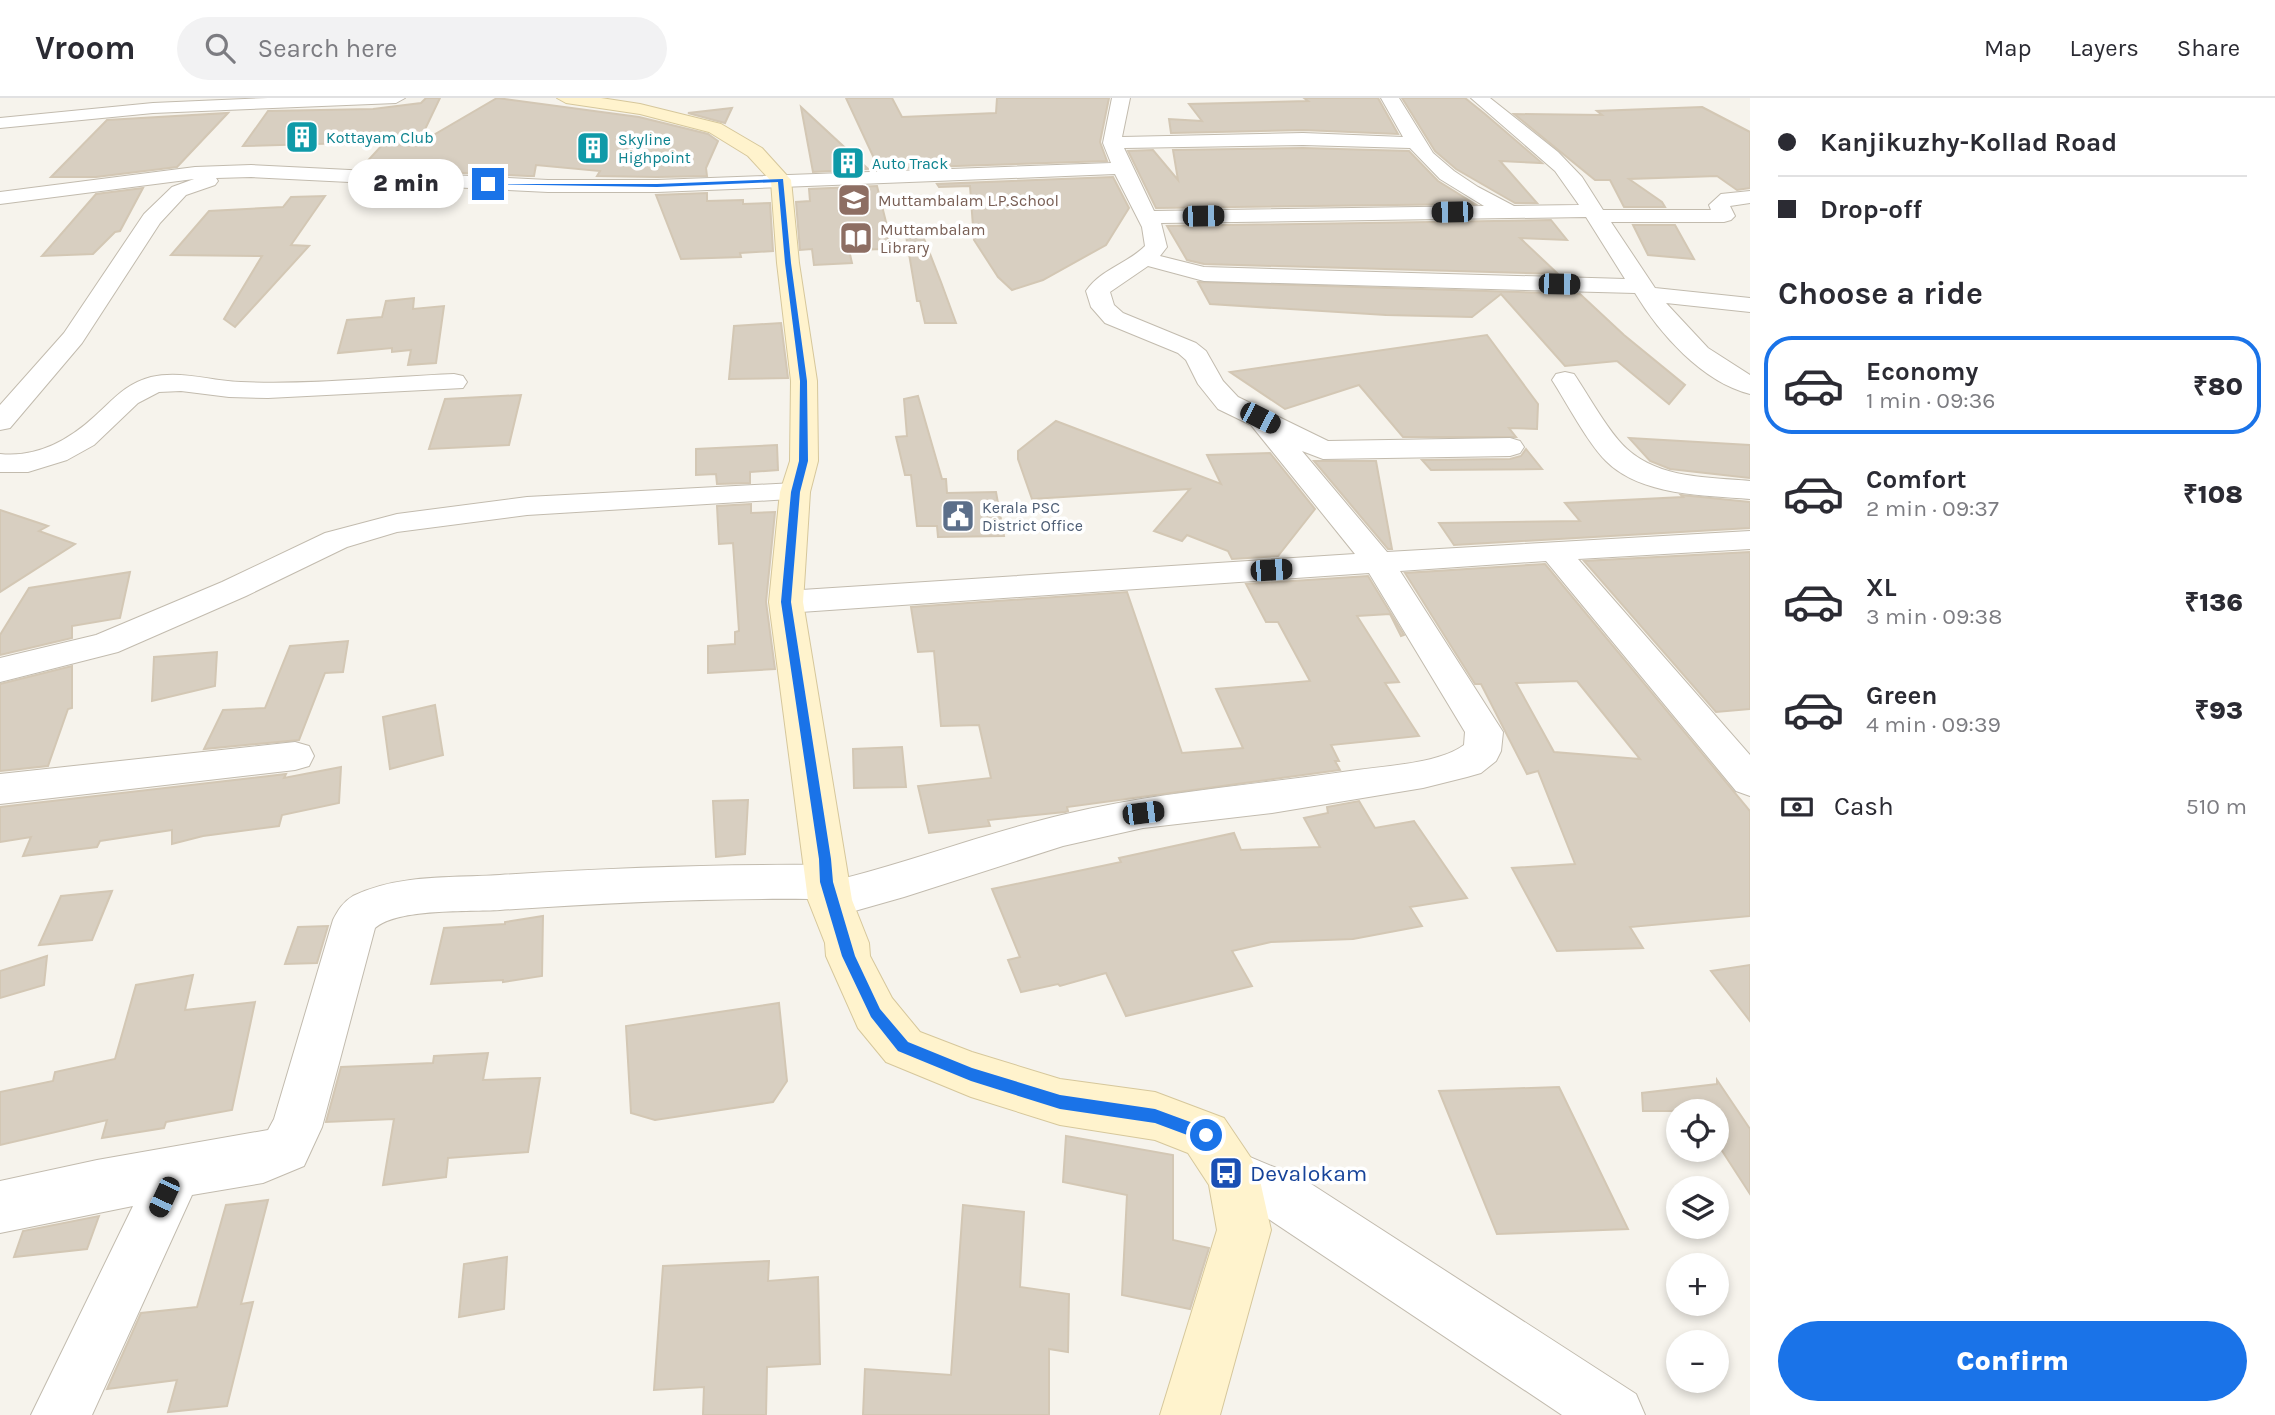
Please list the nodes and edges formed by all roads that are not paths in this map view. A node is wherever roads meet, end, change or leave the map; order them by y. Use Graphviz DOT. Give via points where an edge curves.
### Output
graph roads {
  1 [pos="396,98"];
  2 [pos="566,98"];
  3 [pos="1121,98"];
  4 [pos="1390,98"];
  5 [pos="1479,98"];
  6 [pos="0,123"];
  7 [pos="1112,143"];
  8 [pos="1416,143"];
  9 [pos="1122,168"];
  10 [pos="304,175"];
  11 [pos="781,180"];
  12 [pos="1750,197"];
  13 [pos="0,198"];
  14 [pos="1508,211"];
  15 [pos="1595,213"];
  16 [pos="1147,216"];
  17 [pos="1147,259"];
  18 [pos="1644,290"];
  19 [pos="1750,305"];
  20 [pos="1565,380"];
  21 [pos="454,382"];
  22 [pos="1750,386"];
  23 [pos="1260,418"];
  24 [pos="0,422"];
  25 [pos="1510,447"];
  26 [pos="0,463"];
  27 [pos="1750,490"];
  28 [pos="795,492"];
  29 [pos="1749,541"];
  30 [pos="1554,551"];
  31 [pos="1379,563"];
  32 [pos="786,602"];
  33 [pos="0,670"];
  34 [pos="295,756"];
  35 [pos="1750,781"];
  36 [pos="0,789"];
  37 [pos="828,891"];
  38 [pos="176,1173"];
  39 [pos="1233,1176"];
  40 [pos="0,1207"];
  41 [pos="61,1415"];
  42 [pos="1191,1415"];
  43 [pos="1615,1415"];
  1 -- 6 [label="street" via="153,108"];
  2 -- 11 [label="main road" via="640,109 715,128 755,152"];
  3 -- 7 [label="street"];
  4 -- 8 [label="street"];
  5 -- 15 [label="street" via="1555,159"];
  7 -- 8 [label="street" via="1221,139"];
  7 -- 9 [label="street"];
  8 -- 14 [label="street" via="1444,172"];
  9 -- 11 [label="street"];
  9 -- 16 [label="street"];
  10 -- 11 [label="street" via="548,186"];
  10 -- 13 [label="street" via="195,173"];
  10 -- 24 [label="street" via="219,180 179,191 134,243 73,338"];
  11 -- 28 [label="main road" via="803,381 804,461"];
  12 -- 15 [label="street" via="1728,198 1719,205 1724,216"];
  14 -- 15 [label="street"];
  14 -- 16 [label="street"];
  15 -- 18 [label="street"];
  16 -- 17 [label="street" via="1156,247"];
  17 -- 18 [label="street" via="1204,274"];
  17 -- 23 [label="street" via="1103,283 1098,291 1103,307 1114,318 1187,348 1228,403"];
  18 -- 19 [label="street"];
  18 -- 22 [label="street" via="1705,357"];
  20 -- 27 [label="street" via="1625,464 1668,480"];
  21 -- 26 [label="street" via="244,390 156,384 128,396 106,422 54,455"];
  23 -- 25 [label="street" via="1323,450"];
  23 -- 31 [label="street"];
  28 -- 32 [label="main road"];
  28 -- 33 [label="street" via="527,506 397,523 336,540 106,644"];
  29 -- 30 [label="street"];
  30 -- 31 [label="street"];
  30 -- 35 [label="street"];
  31 -- 32 [label="street"];
  31 -- 37 [label="street" via="1484,732 1482,751 1467,763 1272,798 1143,813 1063,830 904,880"];
  32 -- 37 [label="main road"];
  34 -- 36 [label="street"];
  37 -- 38 [label="street" via="725,880 609,884 407,900 371,907 355,920 297,1127 286,1148 263,1158"];
  37 -- 39 [label="main road" via="848,956 876,1013 903,1047 1060,1102 1155,1116 1206,1135"];
  38 -- 40 [label="street"];
  38 -- 41 [label="street"];
  39 -- 42 [label="main road" via="1244,1230"];
  39 -- 43 [label="street" via="1286,1199"];
}
